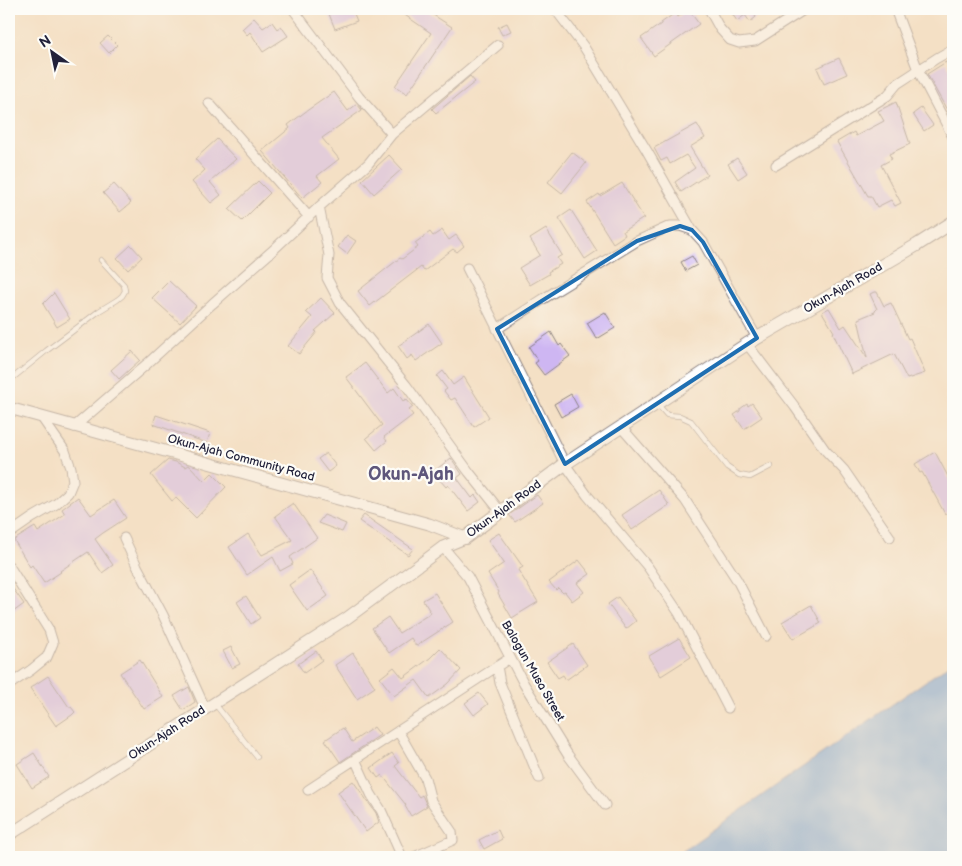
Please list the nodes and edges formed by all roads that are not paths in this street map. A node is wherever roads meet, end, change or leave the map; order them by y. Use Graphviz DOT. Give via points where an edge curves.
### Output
graph roads {
  1 [pos="292,9"];
  2 [pos="555,9"];
  3 [pos="710,9"];
  4 [pos="805,9"];
  5 [pos="895,9"];
  6 [pos="498,45"];
  7 [pos="953,49"];
  8 [pos="918,70"];
  9 [pos="208,103"];
  10 [pos="392,134"];
  11 [pos="953,137"];
  12 [pos="776,165"];
  13 [pos="319,207"];
  14 [pos="309,217"];
  15 [pos="953,222"];
  16 [pos="692,230"];
  17 [pos="101,260"];
  18 [pos="467,268"];
  19 [pos="497,330"];
  20 [pos="752,341"];
  21 [pos="9,381"];
  22 [pos="657,404"];
  23 [pos="9,408"];
  24 [pos="42,418"];
  25 [pos="74,427"];
  26 [pos="620,427"];
  27 [pos="565,464"];
  28 [pos="771,466"];
  29 [pos="501,512"];
  30 [pos="429,524"];
  31 [pos="9,534"];
  32 [pos="890,537"];
  33 [pos="124,538"];
  34 [pos="465,538"];
  35 [pos="443,547"];
  36 [pos="9,566"];
  37 [pos="766,636"];
  38 [pos="510,658"];
  39 [pos="497,666"];
  40 [pos="9,685"];
  41 [pos="210,706"];
  42 [pos="728,708"];
  43 [pos="398,731"];
  44 [pos="257,757"];
  45 [pos="355,759"];
  46 [pos="539,778"];
  47 [pos="308,790"];
  48 [pos="605,805"];
  49 [pos="9,835"];
  50 [pos="402,857"];
  51 [pos="414,857"];
  1 -- 10 [label="street" via="359,97"];
  2 -- 16 [label="street" via="584,47"];
  3 -- 4 [label="street" via="720,29 730,40 739,43 756,40"];
  5 -- 8 [label="street"];
  6 -- 10 [label="street"];
  7 -- 8 [label="street"];
  8 -- 11 [label="street"];
  8 -- 12 [label="street" via="897,84 887,96"];
  9 -- 14 [label="street"];
  10 -- 13 [label="street" via="368,164"];
  13 -- 14 [label="street"];
  13 -- 29 [label="street" via="329,255 327,278 340,303"];
  14 -- 25 [label="street"];
  15 -- 20 [label="main road, Okun-Ajah Road"];
  16 -- 19 [label="street" via="670,226 637,241"];
  16 -- 20 [label="street" via="703,242"];
  17 -- 21 [label="lane" via="124,285 122,296"];
  18 -- 19 [label="street"];
  19 -- 27 [label="street"];
  20 -- 22 [label="main road, Okun-Ajah Road"];
  20 -- 32 [label="street" via="825,450 844,470"];
  22 -- 26 [label="main road, Okun-Ajah Road"];
  22 -- 28 [label="lane" via="667,415 691,421 727,467 739,475 750,477"];
  23 -- 24 [label="street, Okun-Ajah Community Road"];
  24 -- 25 [label="street, Okun-Ajah Community Road"];
  24 -- 31 [label="street" via="65,451 73,481 68,493 56,504"];
  25 -- 30 [label="street, Okun-Ajah Community Road"];
  26 -- 27 [label="main road, Okun-Ajah Road"];
  26 -- 37 [label="street" via="685,500 737,580"];
  27 -- 29 [label="main road, Okun-Ajah Road"];
  27 -- 42 [label="street" via="654,575 679,613"];
  29 -- 34 [label="main road, Okun-Ajah Road"];
  30 -- 34 [label="street, Okun-Ajah Community Road"];
  30 -- 35 [label="street"];
  33 -- 41 [label="street"];
  34 -- 35 [label="street, Okun-Ajah Road"];
  35 -- 38 [label="street, Balogun Musa Street" via="468,577"];
  35 -- 41 [label="street, Okun-Ajah Road" via="347,618"];
  36 -- 40 [label="street" via="49,630 53,643 47,657"];
  38 -- 39 [label="street"];
  38 -- 48 [label="street, Balogun Musa Street" via="568,756"];
  39 -- 43 [label="street"];
  39 -- 46 [label="street" via="500,684"];
  41 -- 44 [label="lane"];
  41 -- 49 [label="street, Okun-Ajah Road"];
  43 -- 45 [label="street"];
  43 -- 51 [label="street" via="424,778 431,801 452,832 453,840"];
  45 -- 47 [label="street"];
  45 -- 50 [label="street"];
}
